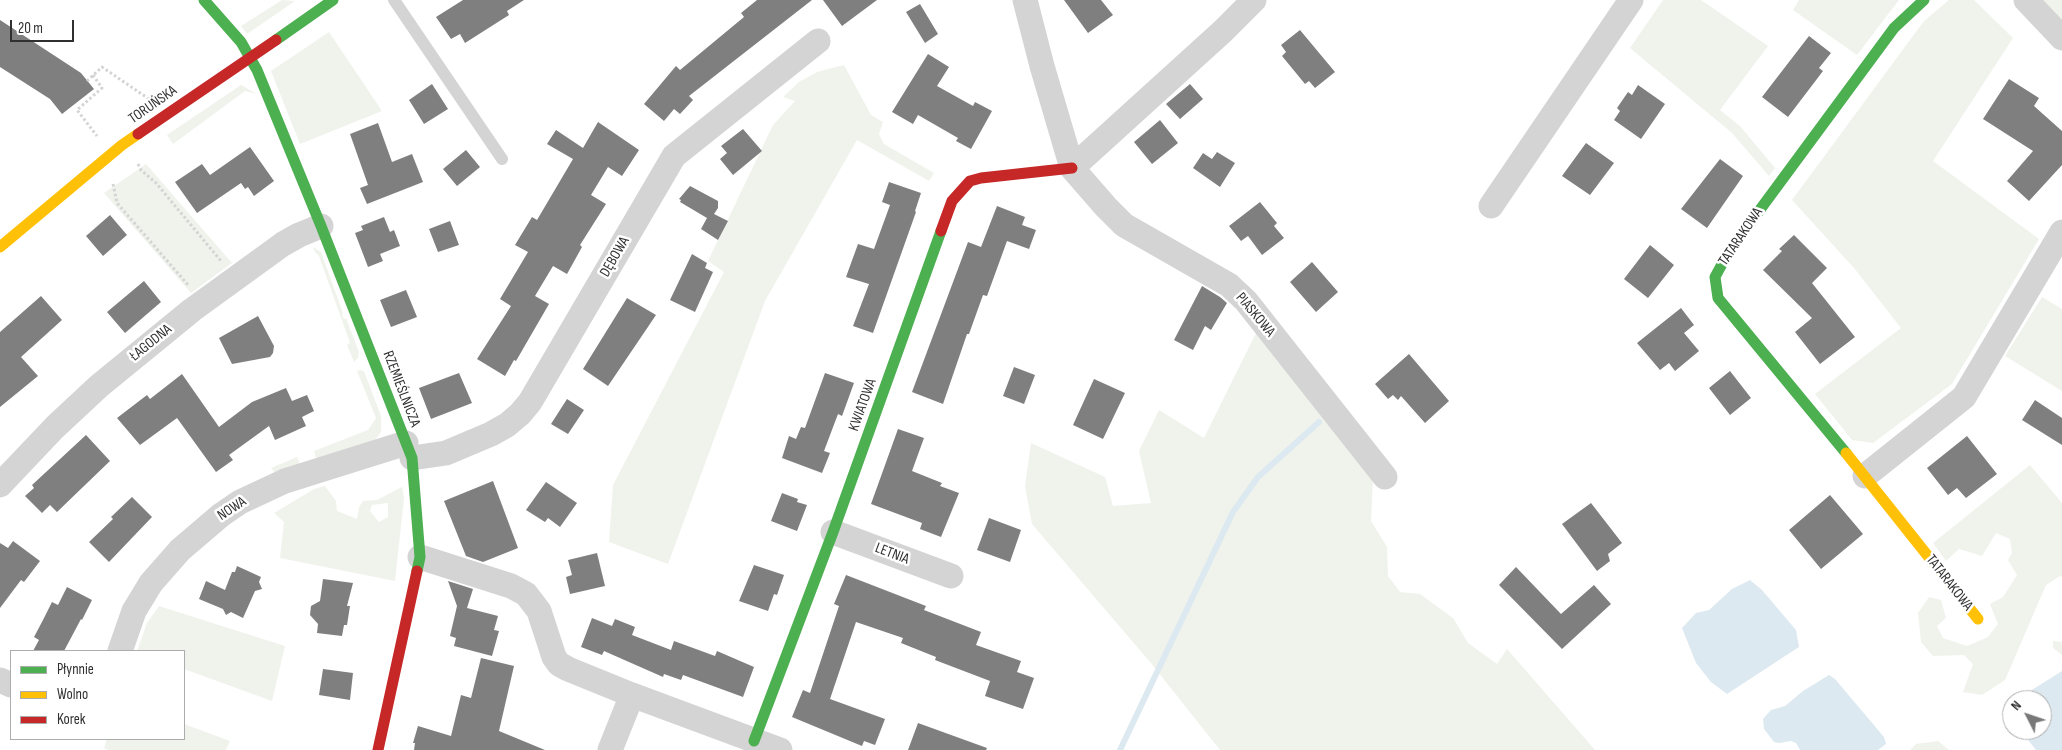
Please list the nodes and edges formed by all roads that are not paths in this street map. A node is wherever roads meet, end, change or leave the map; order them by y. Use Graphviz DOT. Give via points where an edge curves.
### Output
graph roads {
  1 [pos="204,0"];
  2 [pos="333,0"];
  3 [pos="394,0"];
  4 [pos="1025,0"];
  5 [pos="1254,0"];
  6 [pos="1631,0"];
  7 [pos="1924,0"];
  8 [pos="2026,0"];
  9 [pos="2062,38"];
  10 [pos="818,41"];
  11 [pos="250,56"];
  12 [pos="502,159"];
  13 [pos="1072,168"];
  14 [pos="1491,206"];
  15 [pos="321,226"];
  16 [pos="2062,232"];
  17 [pos="0,247"];
  18 [pos="409,451"];
  19 [pos="1865,476"];
  20 [pos="1385,477"];
  21 [pos="0,485"];
  22 [pos="833,532"];
  23 [pos="420,557"];
  24 [pos="950,576"];
  25 [pos="1978,619"];
  26 [pos="120,650"];
  27 [pos="632,695"];
  28 [pos="754,741"];
  29 [pos="378,750"];
  30 [pos="610,750"];
  31 [pos="780,750"];
  1 -- 11 [label="street, RZEMIEŚLNICZA"];
  2 -- 11 [label="street, TORUŃSKA"];
  3 -- 12 [label="lane"];
  4 -- 13 [label="street, PIASKOWA"];
  5 -- 13 [label="street"];
  6 -- 14 [label="street"];
  7 -- 19 [label="street, TATARAKOWA" via="1894,28 1728,253 1715,277 1718,298"];
  8 -- 9 [label="street"];
  10 -- 18 [label="street, DĘBOWA" via="674,156 520,414 507,425 446,453"];
  11 -- 15 [label="street, RZEMIEŚLNICZA"];
  11 -- 17 [label="street, TORUŃSKA" via="122,145"];
  13 -- 20 [label="street, PIASKOWA" via="1124,225 1229,285 1246,301"];
  13 -- 22 [label="street, KWIATOWA" via="970,181 952,201"];
  15 -- 18 [label="street, RZEMIEŚLNICZA"];
  15 -- 21 [label="street, ŁAGODNA" via="283,244 202,301 99,386"];
  16 -- 19 [label="street" via="1964,397"];
  18 -- 23 [label="street, RZEMIEŚLNICZA"];
  18 -- 26 [label="street, NOWA" via="285,481 240,502 221,515 180,550 151,583 134,612"];
  19 -- 25 [label="street, TATARAKOWA"];
  22 -- 24 [label="street, LETNIA"];
  22 -- 28 [label="street, KWIATOWA"];
  23 -- 27 [label="street" via="511,586 526,594 539,611 554,658 559,664"];
  23 -- 29 [label="street, RZEMIEŚLNICZA"];
  27 -- 28 [label="street"];
  27 -- 30 [label="street"];
  28 -- 31 [label="street"];
}
